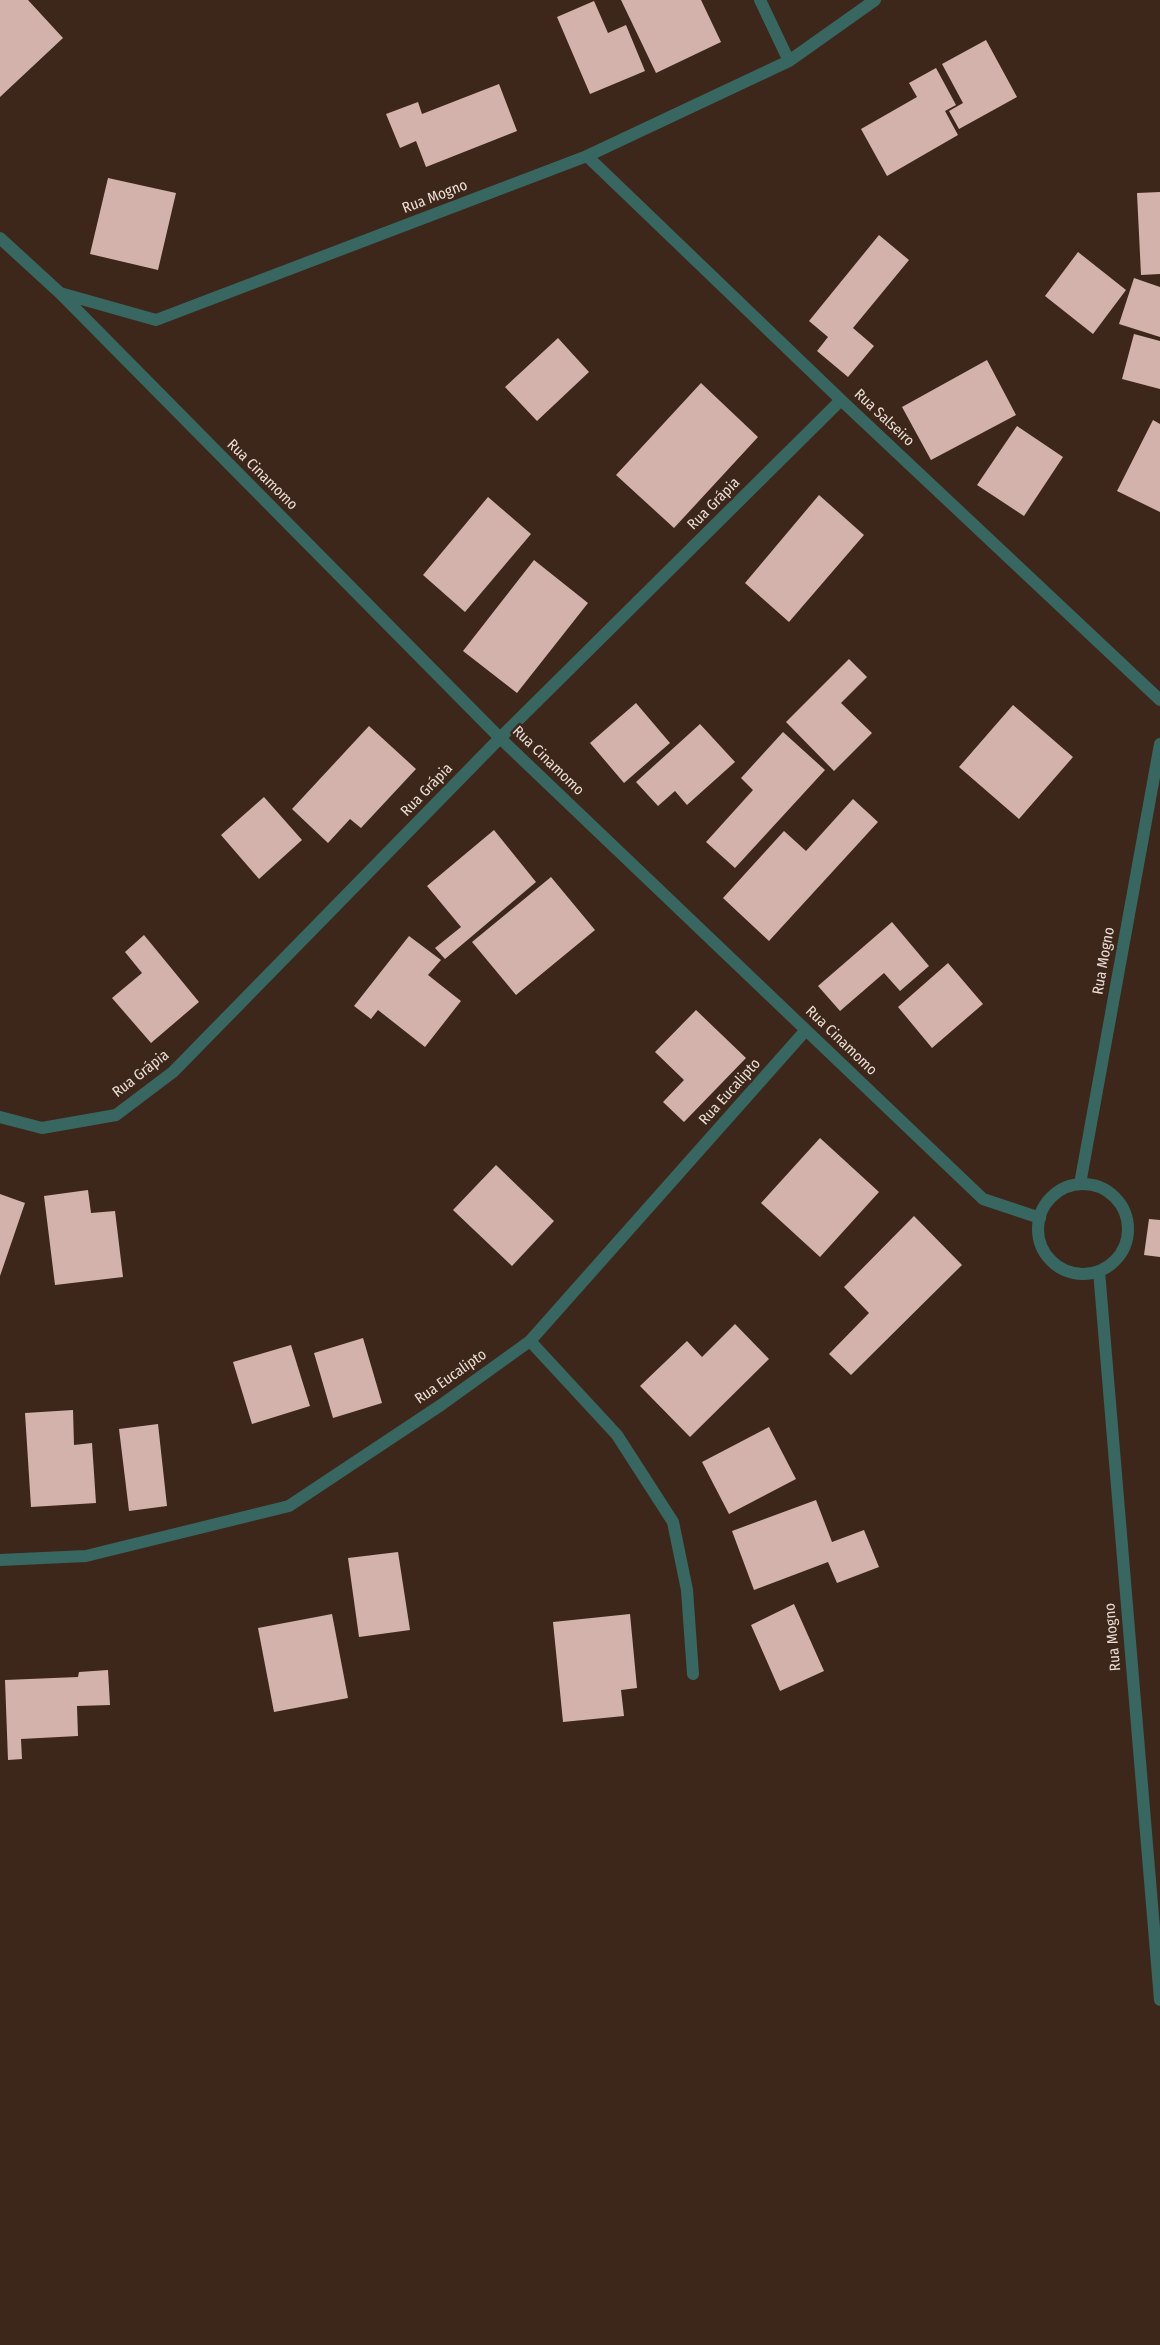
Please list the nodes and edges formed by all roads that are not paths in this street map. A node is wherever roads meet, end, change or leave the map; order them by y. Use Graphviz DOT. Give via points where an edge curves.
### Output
graph roads {
  1 [pos="760,0"];
  2 [pos="875,0"];
  3 [pos="789,61"];
  4 [pos="587,156"];
  5 [pos="0,238"];
  6 [pos="60,293"];
  7 [pos="842,400"];
  8 [pos="1160,700"];
  9 [pos="500,738"];
  10 [pos="1160,744"];
  11 [pos="806,1030"];
  12 [pos="0,1117"];
  13 [pos="1080,1184"];
  14 [pos="1040,1218"];
  15 [pos="1099,1271"];
  16 [pos="530,1341"];
  17 [pos="0,1560"];
  18 [pos="693,1674"];
  19 [pos="1160,2000"];
  1 -- 3 [label="street"];
  2 -- 3 [label="street, Rua Mogno"];
  3 -- 4 [label="street, Rua Mogno"];
  4 -- 6 [label="street, Rua Mogno" via="156,320"];
  4 -- 7 [label="street, Rua Salseiro"];
  5 -- 6 [label="street, Rua Mogno"];
  6 -- 9 [label="street, Rua Cinamomo"];
  7 -- 8 [label="street, Rua Salseiro"];
  7 -- 9 [label="street, Rua Grápia"];
  9 -- 11 [label="street, Rua Cinamomo"];
  9 -- 12 [label="street, Rua Grápia" via="159,1083 116,1115 42,1128"];
  10 -- 13 [label="street, Rua Mogno"];
  11 -- 14 [label="street, Rua Cinamomo" via="983,1199"];
  11 -- 16 [label="street, Rua Eucalipto"];
  13 -- 14 [label="street" via="1054,1194"];
  13 -- 15 [label="street" via="1107,1192 1124,1213 1126,1241 1111,1264"];
  14 -- 15 [label="street" via="1038,1232 1041,1245 1058,1268 1071,1273"];
  15 -- 19 [label="street, Rua Mogno"];
  16 -- 17 [label="street, Rua Eucalipto" via="441,1405 289,1506 86,1556"];
  16 -- 18 [label="street" via="617,1435 673,1522 687,1590"];
}
